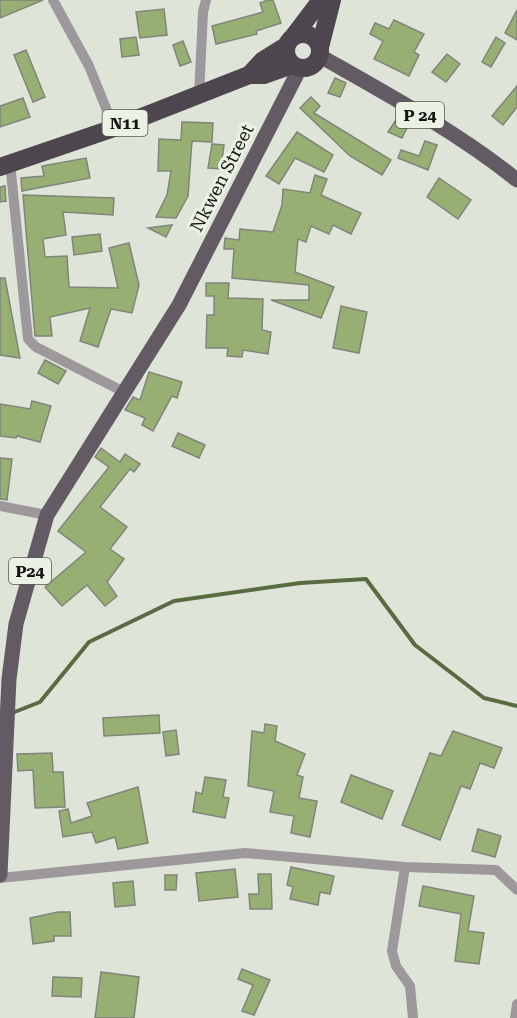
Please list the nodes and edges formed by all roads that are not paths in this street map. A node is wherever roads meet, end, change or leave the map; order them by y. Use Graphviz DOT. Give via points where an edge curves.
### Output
graph roads {
  1 [pos="54,0"];
  2 [pos="206,0"];
  3 [pos="321,0"];
  4 [pos="332,0"];
  5 [pos="290,41"];
  6 [pos="320,51"];
  7 [pos="296,67"];
  8 [pos="249,75"];
  9 [pos="199,96"];
  10 [pos="114,128"];
  11 [pos="5,165"];
  12 [pos="517,180"];
  13 [pos="124,392"];
  14 [pos="0,506"];
  15 [pos="47,515"];
  16 [pos="405,867"];
  17 [pos="0,877"];
  18 [pos="517,890"];
  19 [pos="517,1005"];
  20 [pos="413,1018"];
  21 [pos="516,1018"];
  1 -- 10 [label="street" via="89,66"];
  2 -- 9 [label="street"];
  3 -- 5 [label="highway"];
  4 -- 6 [label="highway"];
  5 -- 6 [label="highway" via="309,35"];
  5 -- 7 [label="highway" via="287,60"];
  5 -- 8 [label="highway, N11"];
  6 -- 7 [label="highway" via="310,67"];
  6 -- 12 [label="main road, P 24" via="494,161"];
  7 -- 8 [label="highway, N11"];
  7 -- 13 [label="main road, Nkwen Street / P24" via="179,305"];
  8 -- 9 [label="highway, N11"];
  9 -- 10 [label="highway, N11"];
  10 -- 11 [label="highway, N11"];
  11 -- 13 [label="street" via="28,339 36,347"];
  13 -- 15 [label="main road, P24"];
  14 -- 15 [label="street"];
  15 -- 17 [label="main road, P24" via="13,646"];
  16 -- 17 [label="street" via="245,853"];
  16 -- 18 [label="street" via="496,870"];
  16 -- 20 [label="street" via="392,951 396,966 410,986"];
  19 -- 21 [label="street"];
}
